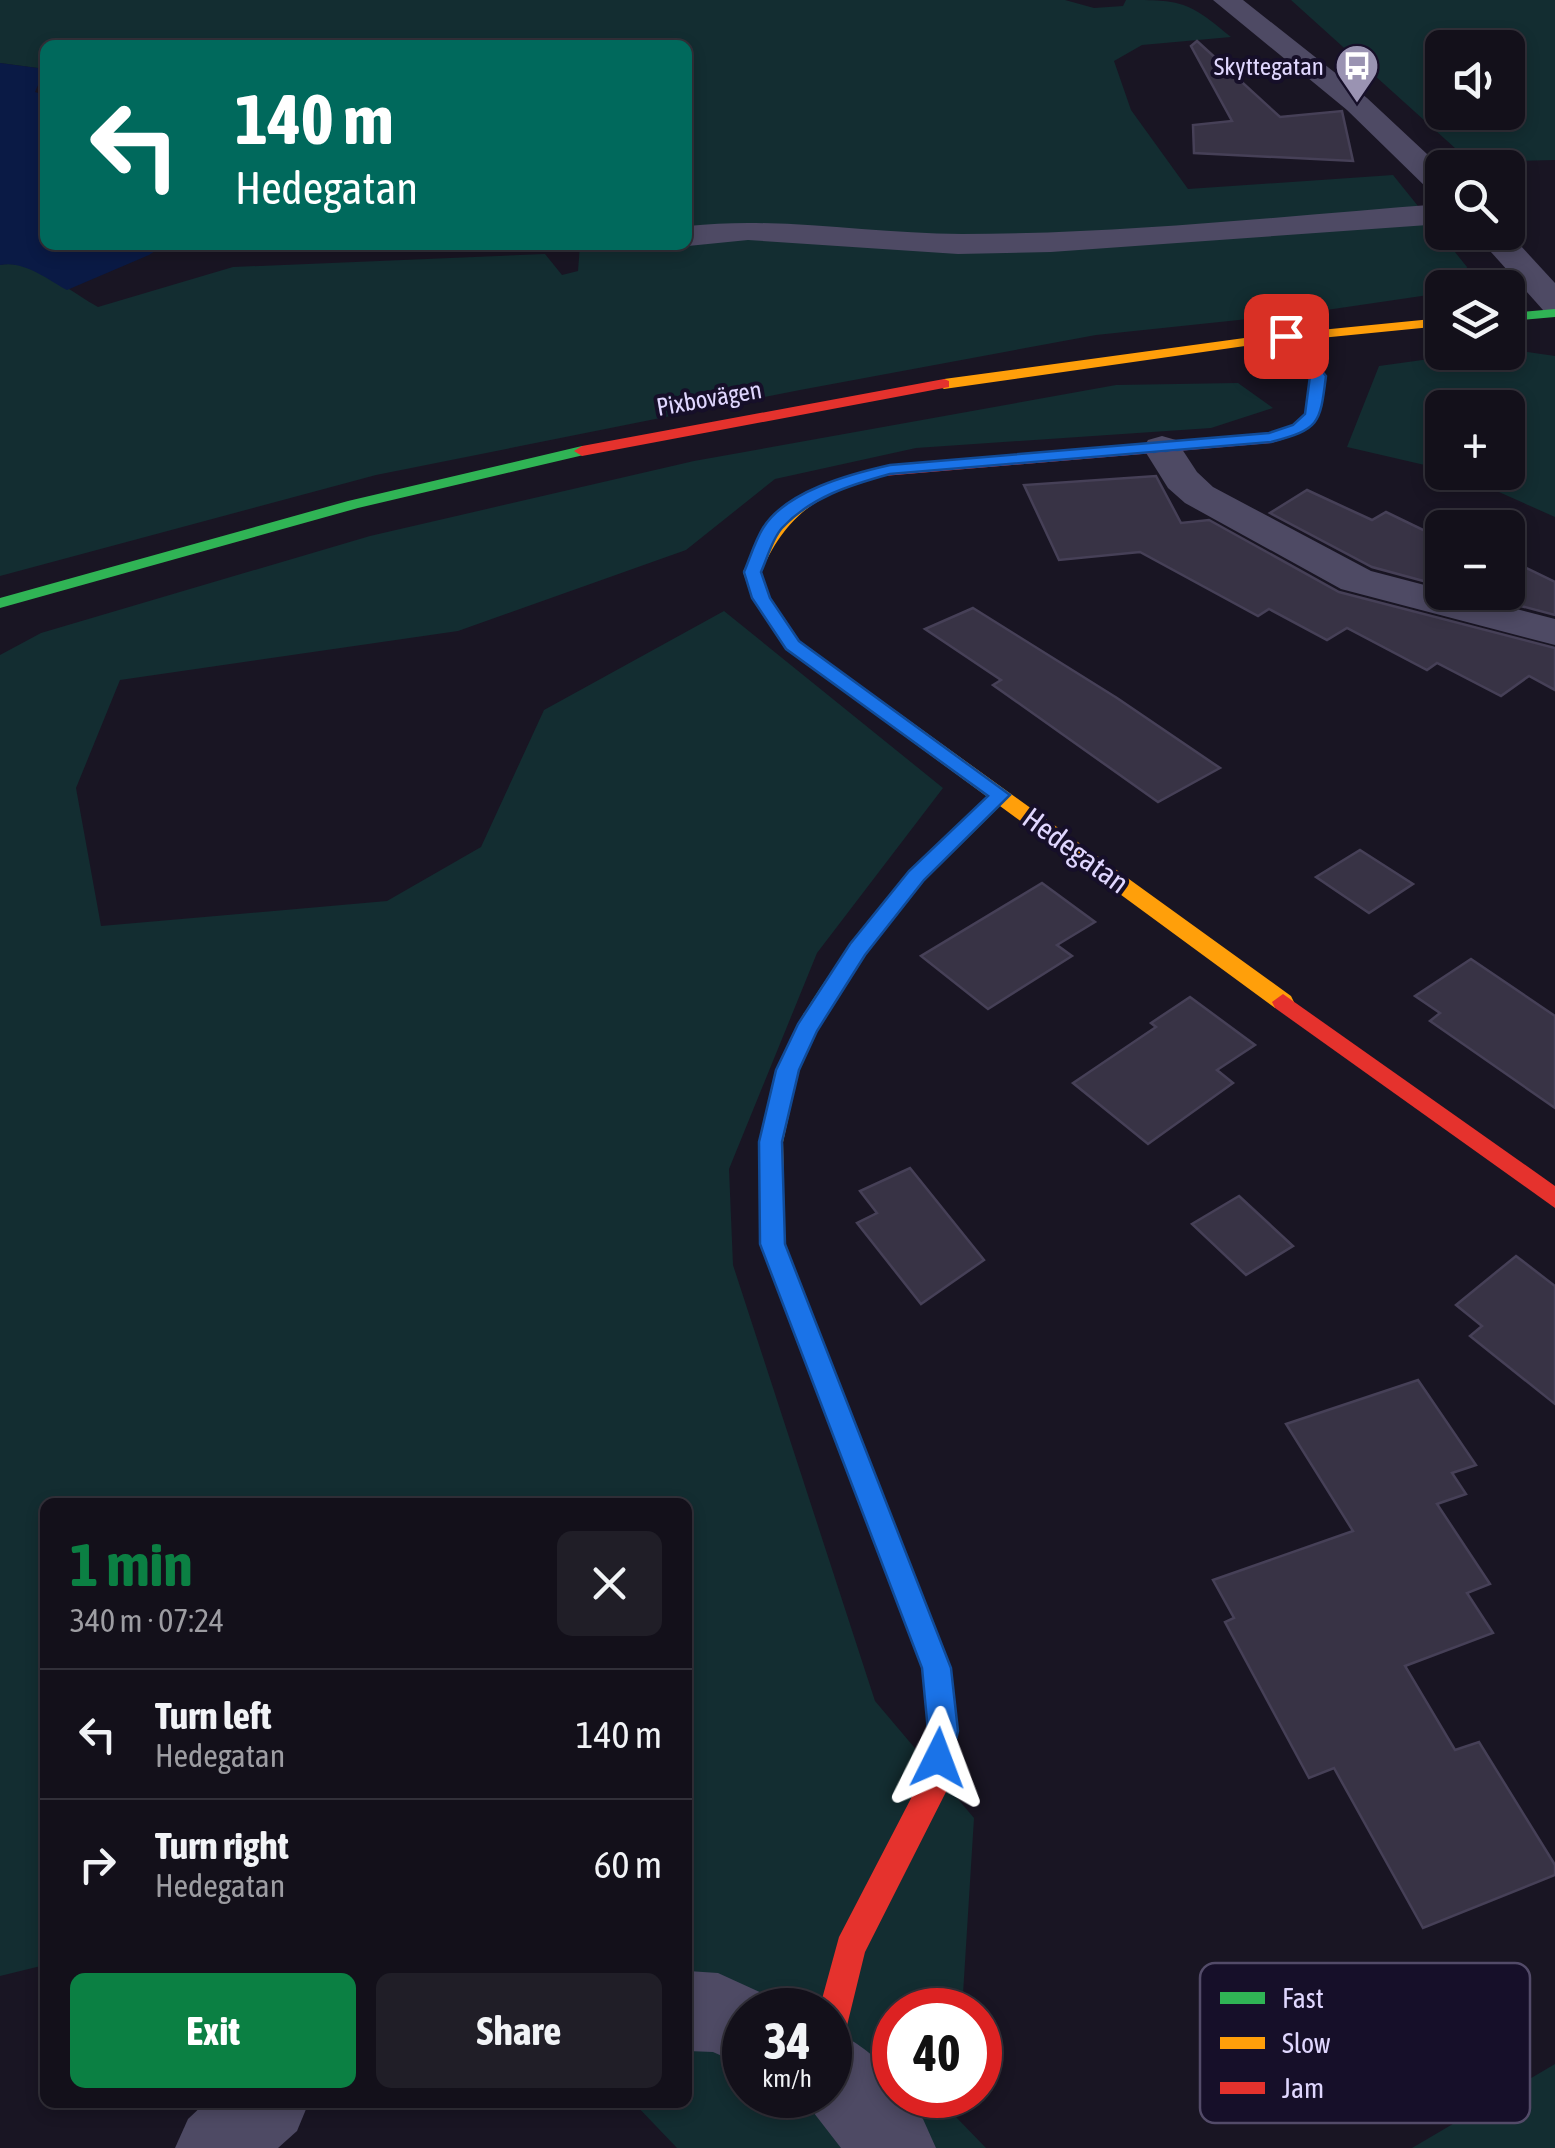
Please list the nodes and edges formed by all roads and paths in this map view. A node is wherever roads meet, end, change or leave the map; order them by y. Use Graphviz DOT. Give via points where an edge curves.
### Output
graph roads {
  1 [pos="1226,0"];
  2 [pos="1425,169"];
  3 [pos="1425,215"];
  4 [pos="692,236"];
  5 [pos="1507,250"];
  6 [pos="1555,302"];
  7 [pos="1555,312"];
  8 [pos="1525,315"];
  9 [pos="1425,324"];
  10 [pos="1286,336"];
  11 [pos="1162,448"];
  12 [pos="0,604"];
  13 [pos="1555,632"];
  14 [pos="1000,795"];
  15 [pos="1555,1199"];
  16 [pos="841,1988"];
  17 [pos="692,2010"];
  18 [pos="722,2015"];
  19 [pos="852,2097"];
  20 [pos="261,2108"];
  21 [pos="216,2148"];
  22 [pos="894,2148"];
  1 -- 2 [label="street" via="1357,104"];
  3 -- 4 [label="street" via="1052,242 958,244 748,230"];
  5 -- 6 [label="street"];
  7 -- 8 [label="street"];
  9 -- 10 [label="street, Pixbovägen"];
  10 -- 11 [label="street, Hedegatan" via="1318,376 1313,416 1271,438"];
  10 -- 12 [label="street, Pixbovägen" via="1024,370 661,434 292,517"];
  11 -- 13 [label="street" via="1199,495 1356,580"];
  11 -- 14 [label="street, Hedegatan" via="890,470 812,496 766,537 752,572 792,645"];
  14 -- 15 [label="street, Hedegatan"];
  14 -- 16 [label="street" via="917,876 857,949 806,1029 770,1142 773,1244 936,1668 943,1731 934,1786 850,1948"];
  17 -- 18 [label="street"];
  19 -- 22 [label="street"];
  20 -- 21 [label="street"];
}
